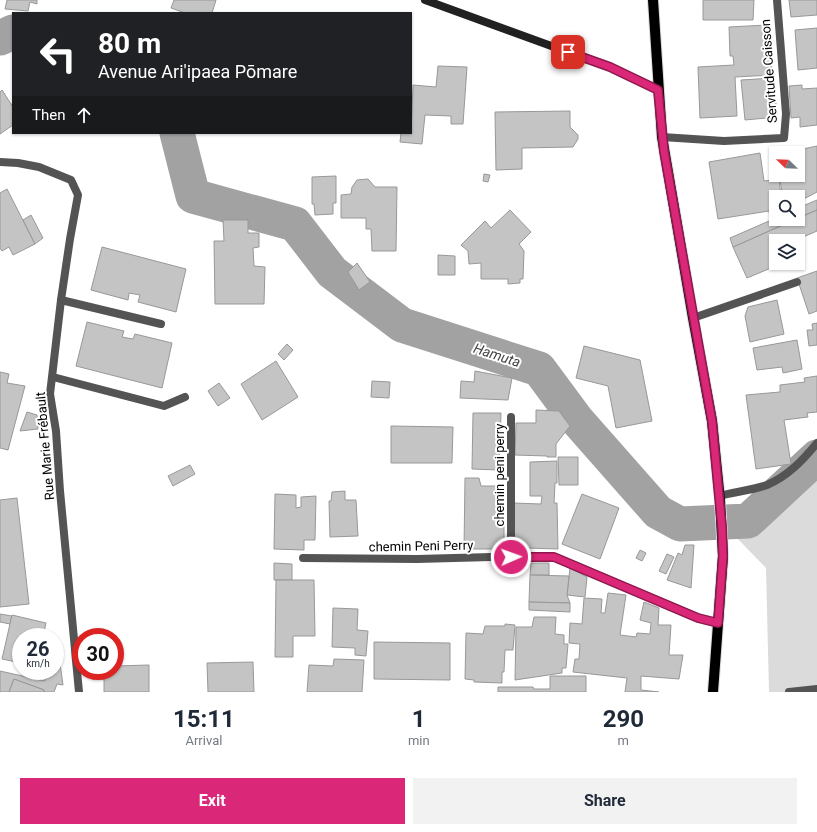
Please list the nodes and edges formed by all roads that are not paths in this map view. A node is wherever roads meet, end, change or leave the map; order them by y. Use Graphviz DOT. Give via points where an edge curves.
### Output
graph roads {
  1 [pos="426,0"];
  2 [pos="653,0"];
  3 [pos="777,0"];
  4 [pos="658,90"];
  5 [pos="662,137"];
  6 [pos="0,162"];
  7 [pos="797,282"];
  8 [pos="61,300"];
  9 [pos="693,318"];
  10 [pos="161,324"];
  11 [pos="52,377"];
  12 [pos="185,397"];
  13 [pos="511,417"];
  14 [pos="817,443"];
  15 [pos="719,498"];
  16 [pos="511,557"];
  17 [pos="303,558"];
  18 [pos="718,623"];
  19 [pos="817,689"];
  20 [pos="79,692"];
  21 [pos="713,692"];
  22 [pos="789,692"];
  1 -- 4 [label="main road" via="610,67"];
  2 -- 4 [label="main road"];
  3 -- 5 [label="street, Servitude Caisson" via="786,114 784,138 724,141"];
  4 -- 5 [label="main road"];
  5 -- 9 [label="main road"];
  6 -- 8 [label="street, Rue Marie Frébault" via="39,167 72,180 78,195"];
  7 -- 9 [label="street"];
  8 -- 10 [label="street"];
  8 -- 11 [label="street, Rue Marie Frébault"];
  9 -- 15 [label="main road" via="712,421"];
  11 -- 12 [label="street" via="164,406"];
  11 -- 20 [label="street, Rue Marie Frébault" via="50,394 56,431"];
  13 -- 16 [label="street, chemin peni perry"];
  14 -- 15 [label="street" via="788,473 767,485"];
  15 -- 18 [label="main road" via="723,556"];
  16 -- 17 [label="street, chemin Peni Perry"];
  16 -- 18 [label="street, chemin Peni Perry" via="554,557 698,618"];
  18 -- 21 [label="main road"];
  19 -- 22 [label="street"];
}
